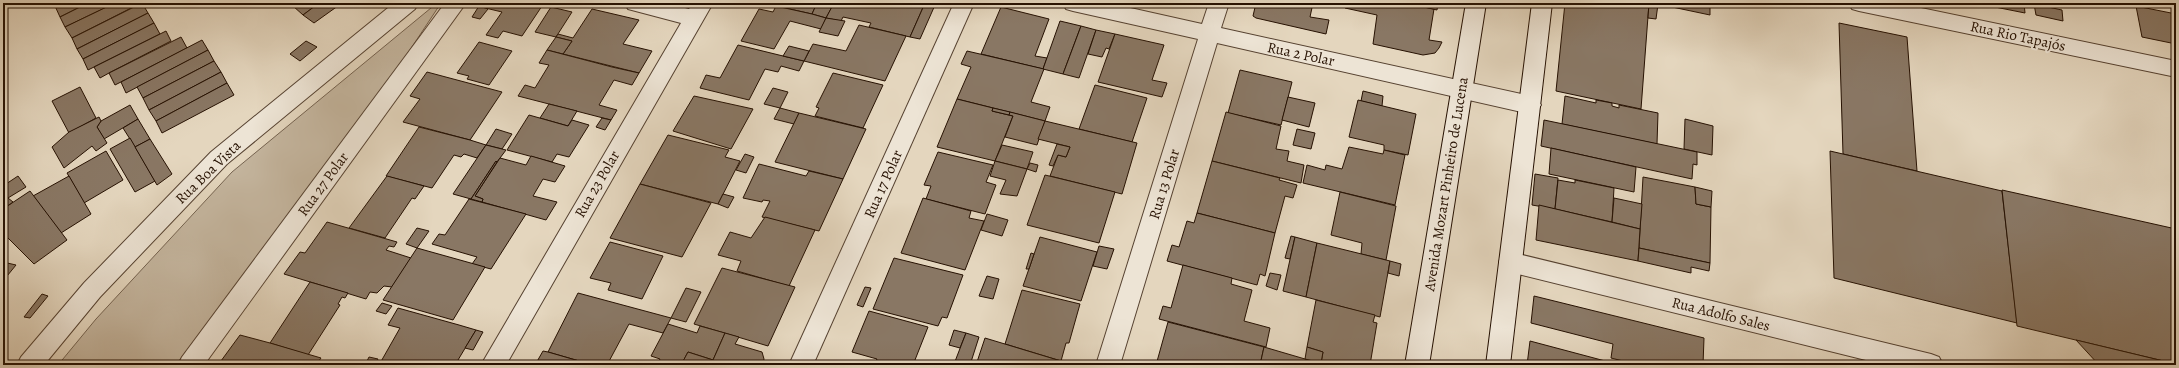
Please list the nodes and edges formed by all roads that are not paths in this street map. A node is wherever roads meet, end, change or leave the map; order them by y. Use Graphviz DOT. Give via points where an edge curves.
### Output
graph roads {
  1 [pos="408,3"];
  2 [pos="456,3"];
  3 [pos="635,3"];
  4 [pos="964,3"];
  5 [pos="1072,3"];
  6 [pos="1219,3"];
  7 [pos="1476,3"];
  8 [pos="1542,3"];
  9 [pos="1859,3"];
  10 [pos="698,10"];
  11 [pos="1210,34"];
  12 [pos="2176,69"];
  13 [pos="1461,89"];
  14 [pos="1530,104"];
  15 [pos="1510,262"];
  16 [pos="30,365"];
  17 [pos="190,365"];
  18 [pos="493,365"];
  19 [pos="802,365"];
  20 [pos="1108,365"];
  21 [pos="1417,365"];
  22 [pos="1498,365"];
  23 [pos="1931,365"];
  1 -- 16 [label="street, Rua Boa Vista" via="219,158 92,290"];
  2 -- 17 [label="street, Rua 27 Polar"];
  3 -- 10 [label="street"];
  4 -- 19 [label="street, Rua 17 Polar"];
  5 -- 11 [label="street, Rua 2 Polar"];
  6 -- 11 [label="street, Rua 13 Polar"];
  7 -- 13 [label="street, Avenida Mozart Pinheiro de Lucena"];
  8 -- 14 [label="street"];
  9 -- 12 [label="street, Rua Rio Tapajós"];
  10 -- 18 [label="street, Rua 23 Polar"];
  11 -- 13 [label="street, Rua 2 Polar"];
  11 -- 20 [label="street, Rua 13 Polar"];
  13 -- 14 [label="street, Rua 2 Polar"];
  13 -- 21 [label="street, Avenida Mozart Pinheiro de Lucena"];
  14 -- 15 [label="street"];
  15 -- 22 [label="street"];
  15 -- 23 [label="street, Rua Adolfo Sales"];
}
